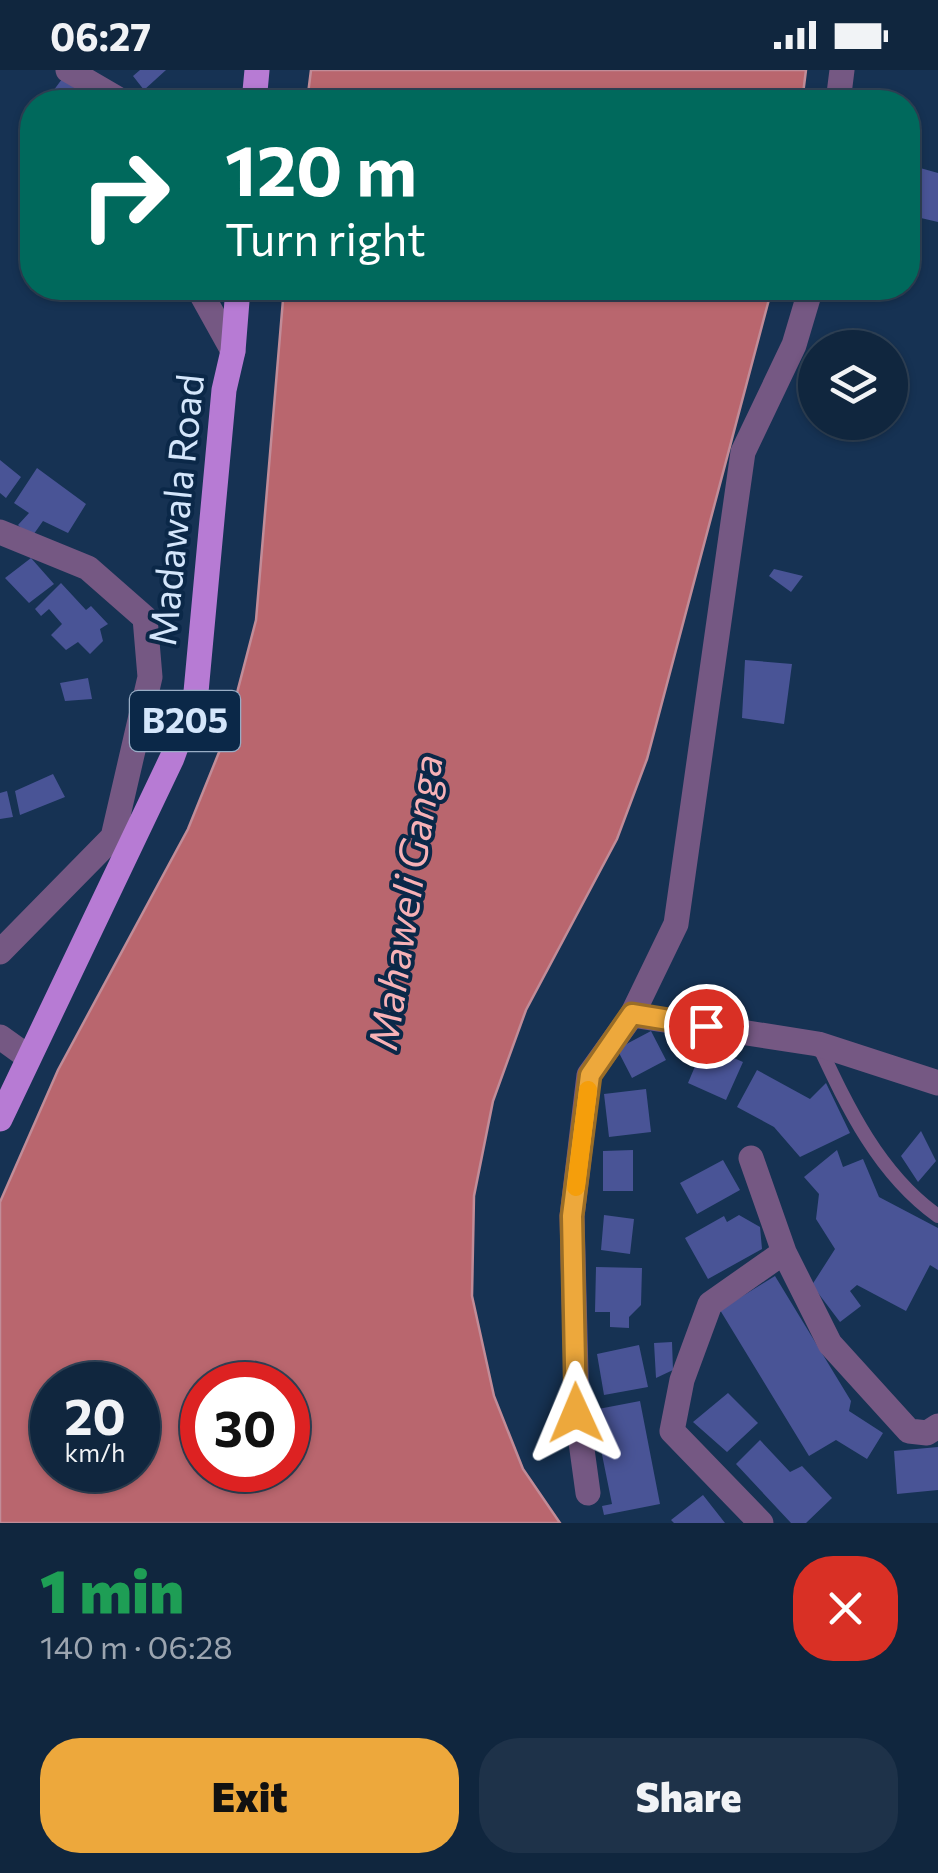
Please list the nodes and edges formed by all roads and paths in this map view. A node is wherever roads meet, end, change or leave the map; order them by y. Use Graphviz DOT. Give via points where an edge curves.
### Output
graph roads {
  1 [pos="68,70"];
  2 [pos="102,90"];
  3 [pos="205,300"];
  4 [pos="237,300"];
  5 [pos="807,300"];
  6 [pos="233,352"];
  7 [pos="0,532"];
  8 [pos="0,952"];
  9 [pos="632,1014"];
  10 [pos="0,1037"];
  11 [pos="818,1044"];
  12 [pos="28,1057"];
  13 [pos="938,1083"];
  14 [pos="0,1118"];
  15 [pos="750,1158"];
  16 [pos="938,1216"];
  17 [pos="784,1252"];
  18 [pos="938,1426"];
  19 [pos="588,1493"];
  20 [pos="761,1523"];
  1 -- 2 [label="street"];
  3 -- 6 [label="street"];
  4 -- 6 [label="main road, Madawala Road / B205"];
  5 -- 9 [label="street" via="794,346 743,452 676,924"];
  6 -- 12 [label="main road, Madawala Road / B205" via="196,692 172,758"];
  7 -- 8 [label="street" via="88,568 145,618 150,678 113,838"];
  9 -- 11 [label="street"];
  9 -- 19 [label="street" via="590,1075 572,1216 576,1413"];
  10 -- 12 [label="street"];
  11 -- 13 [label="street"];
  11 -- 16 [label="lane" via="851,1115 908,1194"];
  12 -- 14 [label="main road, Madawala Road / B205"];
  15 -- 17 [label="street"];
  17 -- 18 [label="street" via="830,1344 908,1431 927,1433"];
  17 -- 20 [label="street" via="710,1304 682,1380 672,1431"];
}
